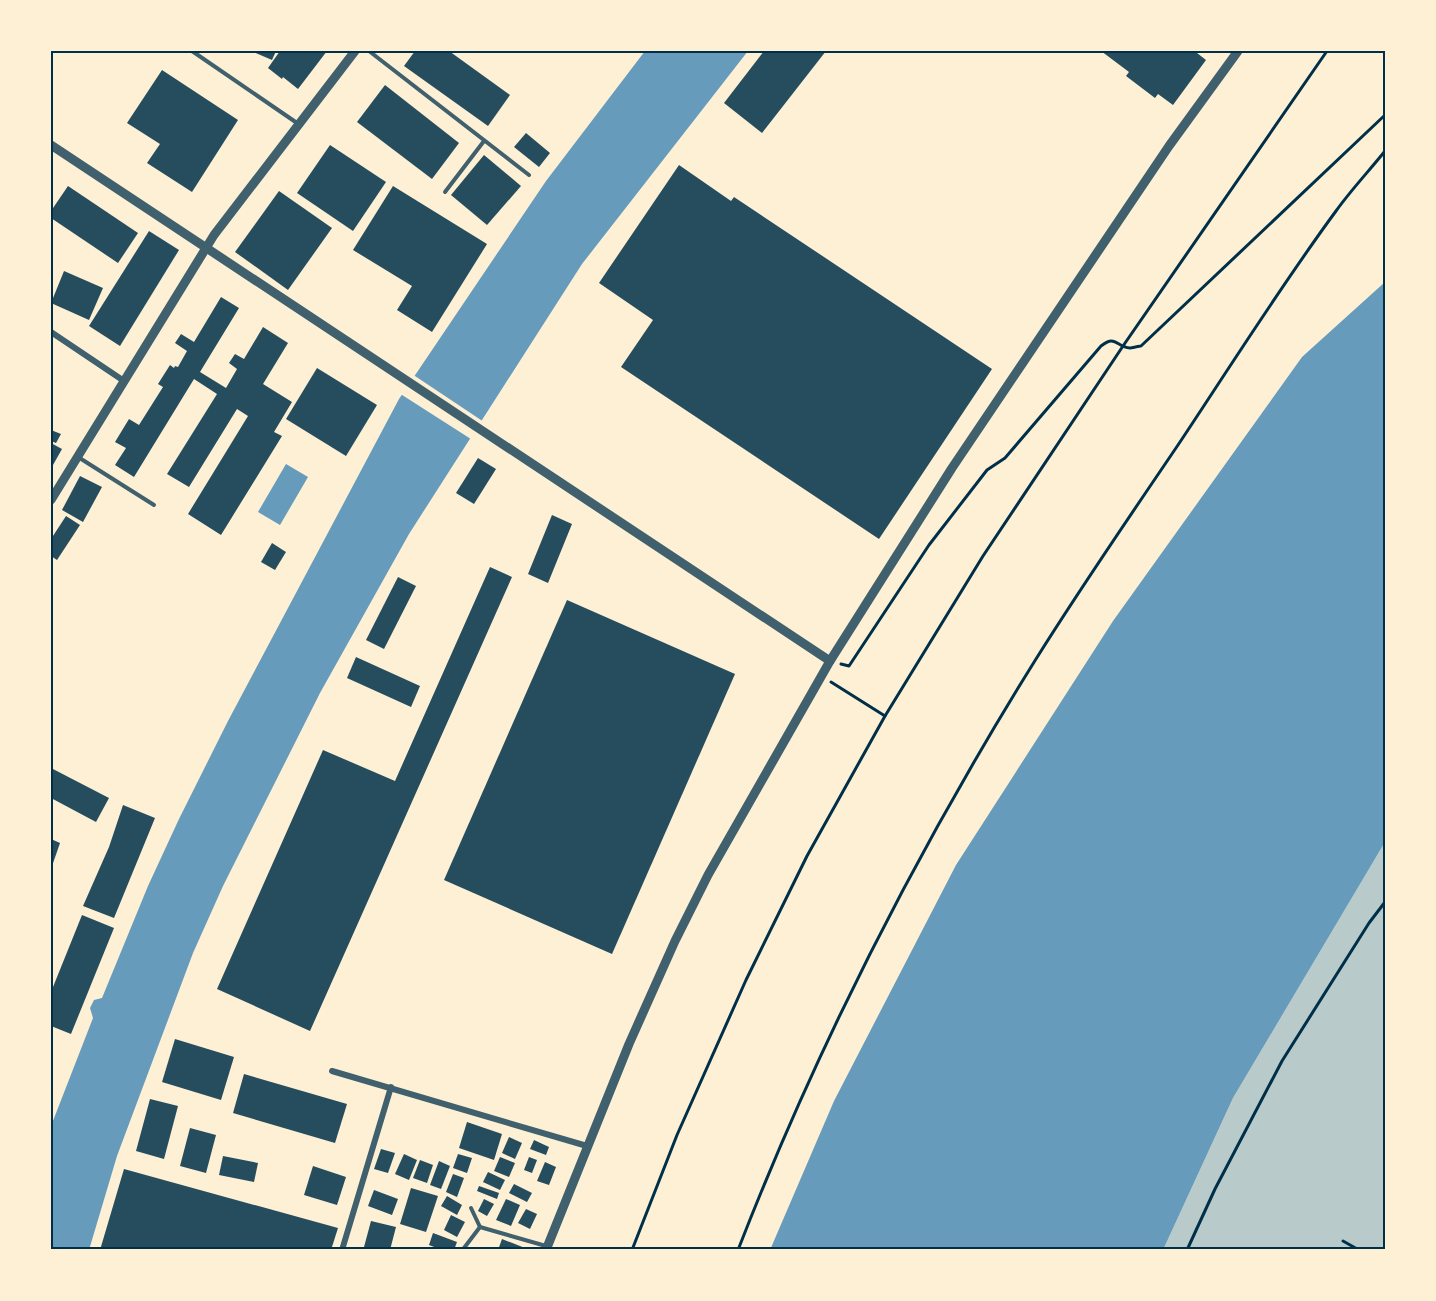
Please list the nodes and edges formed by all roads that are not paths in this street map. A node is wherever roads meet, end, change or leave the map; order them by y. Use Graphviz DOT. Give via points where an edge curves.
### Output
graph roads {
  1 [pos="192,51"];
  2 [pos="355,51"];
  3 [pos="369,51"];
  4 [pos="1238,51"];
  5 [pos="299,124"];
  6 [pos="484,141"];
  7 [pos="51,145"];
  8 [pos="529,175"];
  9 [pos="445,192"];
  10 [pos="206,248"];
  11 [pos="51,332"];
  12 [pos="124,381"];
  13 [pos="77,457"];
  14 [pos="51,500"];
  15 [pos="154,504"];
  16 [pos="830,662"];
  17 [pos="332,1071"];
  18 [pos="391,1087"];
  19 [pos="587,1146"];
  20 [pos="471,1208"];
  21 [pos="480,1227"];
  22 [pos="464,1248"];
  23 [pos="546,1248"];
  24 [pos="342,1250"];
  1 -- 5 [label="lane"];
  2 -- 5 [label="street"];
  3 -- 6 [label="lane"];
  4 -- 16 [label="street" via="952,468"];
  5 -- 10 [label="street"];
  6 -- 8 [label="lane"];
  6 -- 9 [label="lane"];
  7 -- 10 [label="street"];
  10 -- 12 [label="street"];
  10 -- 16 [label="street"];
  11 -- 12 [label="street"];
  12 -- 13 [label="street"];
  13 -- 14 [label="street"];
  13 -- 15 [label="lane"];
  16 -- 19 [label="street" via="708,875 629,1044"];
  17 -- 18 [label="street"];
  18 -- 19 [label="street"];
  18 -- 24 [label="street"];
  19 -- 23 [label="street"];
  20 -- 21 [label="lane"];
  21 -- 22 [label="lane"];
  21 -- 23 [label="lane"];
}
